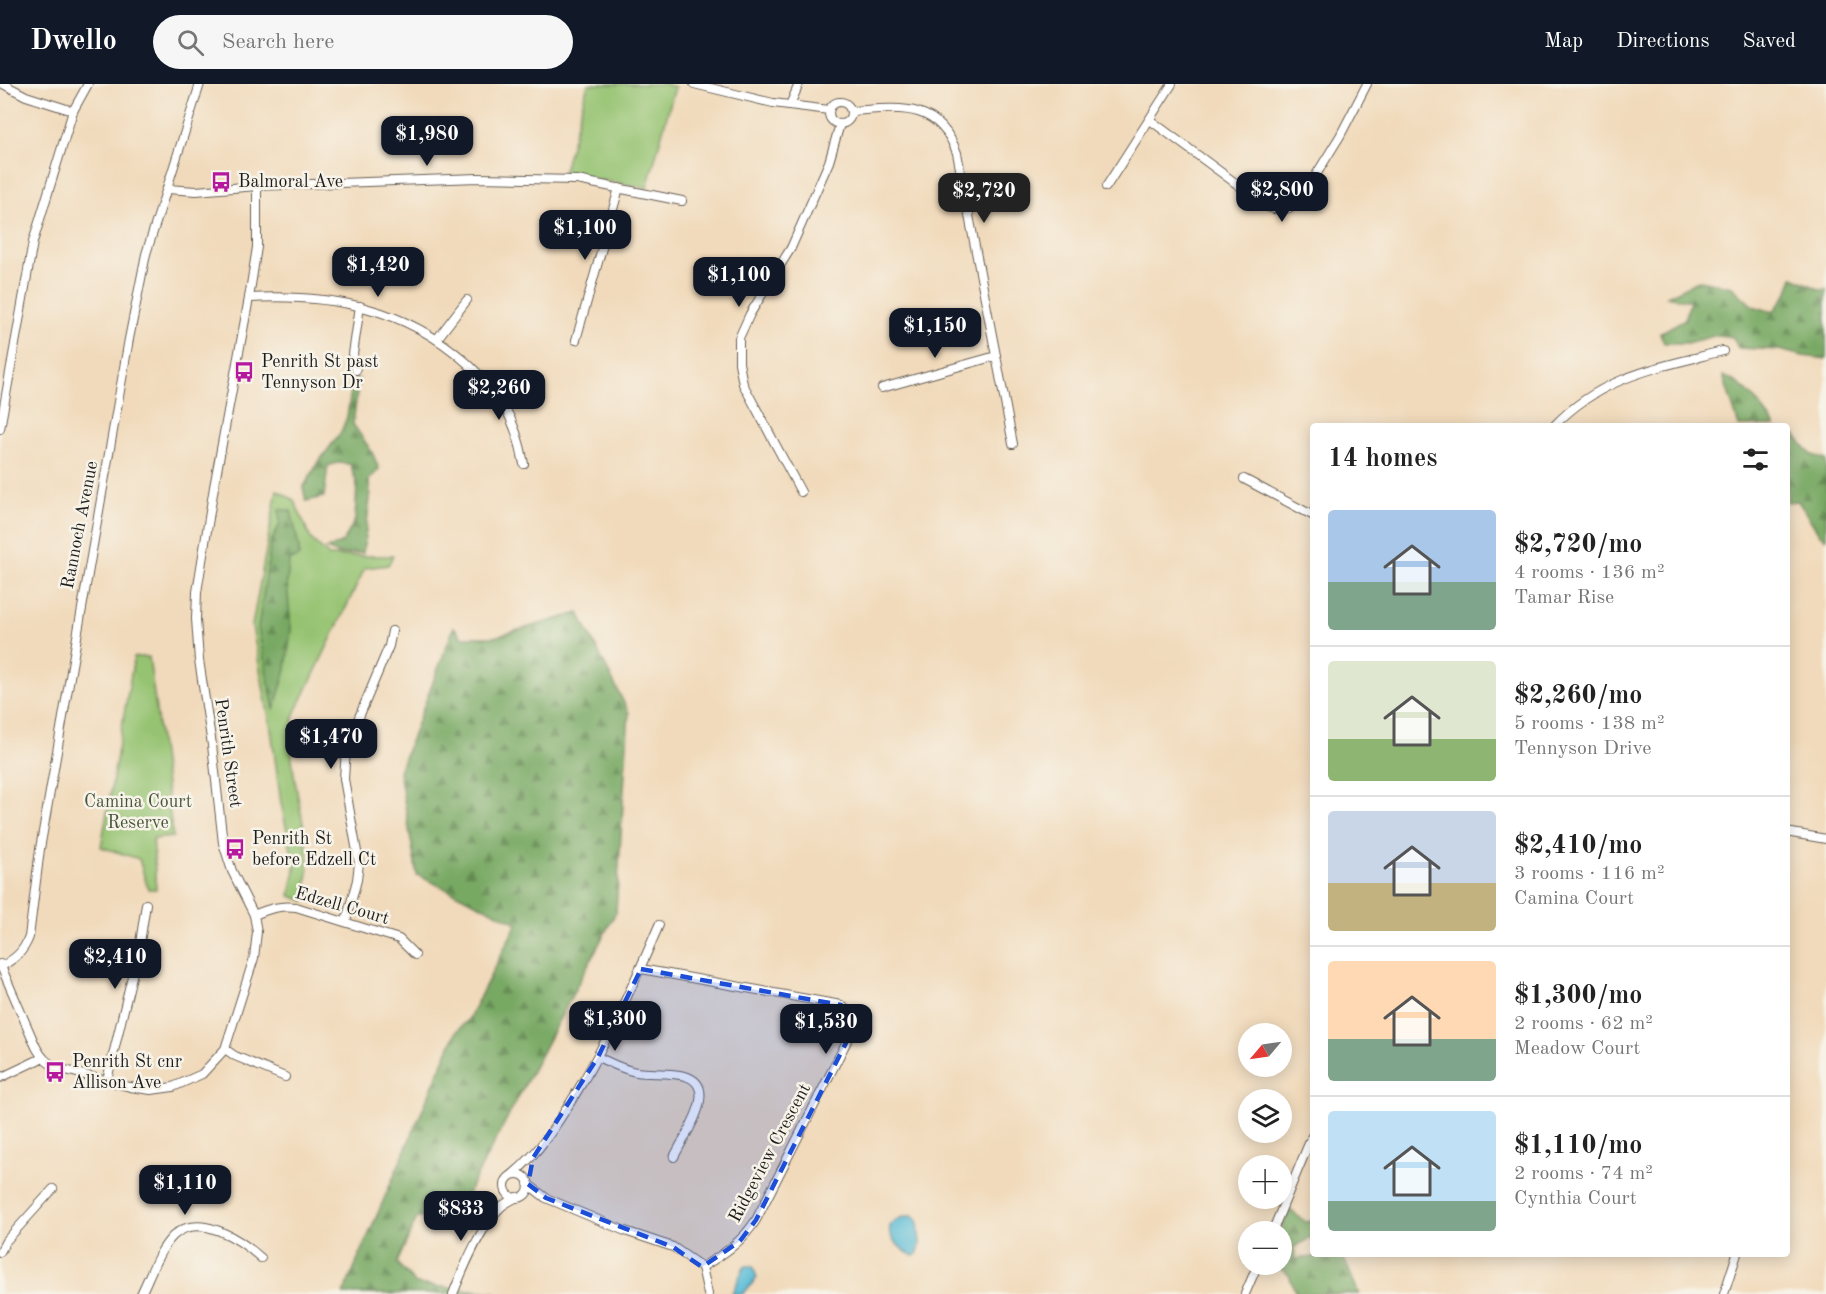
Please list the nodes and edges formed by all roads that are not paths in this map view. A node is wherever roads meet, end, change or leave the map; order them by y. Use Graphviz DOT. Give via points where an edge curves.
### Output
graph roads {
  1 [pos="3,84"];
  2 [pos="88,84"];
  3 [pos="200,84"];
  4 [pos="694,84"];
  5 [pos="799,84"];
  6 [pos="1172,84"];
  7 [pos="1367,84"];
  8 [pos="790,105"];
  9 [pos="829,110"];
  10 [pos="73,111"];
  11 [pos="851,111"];
  12 [pos="1150,120"];
  13 [pos="840,124"];
  14 [pos="257,186"];
  15 [pos="1106,187"];
  16 [pos="619,188"];
  17 [pos="167,189"];
  18 [pos="682,201"];
  19 [pos="249,298"];
  20 [pos="467,300"];
  21 [pos="360,306"];
  22 [pos="437,339"];
  23 [pos="576,340"];
  24 [pos="1723,351"];
  25 [pos="996,356"];
  26 [pos="356,370"];
  27 [pos="882,388"];
  28 [pos="1557,423"];
  29 [pos="0,429"];
  30 [pos="1013,444"];
  31 [pos="524,464"];
  32 [pos="1244,479"];
  33 [pos="801,492"];
  34 [pos="1310,513"];
  35 [pos="392,632"];
  36 [pos="1790,833"];
  37 [pos="1826,839"];
  38 [pos="146,904"];
  39 [pos="254,915"];
  40 [pos="346,921"];
  41 [pos="659,925"];
  42 [pos="415,956"];
  43 [pos="1,966"];
  44 [pos="640,969"];
  45 [pos="225,1049"];
  46 [pos="598,1057"];
  47 [pos="42,1058"];
  48 [pos="285,1077"];
  49 [pos="0,1078"];
  50 [pos="107,1080"];
  51 [pos="1310,1141"];
  52 [pos="674,1157"];
  53 [pos="533,1158"];
  54 [pos="513,1174"];
  55 [pos="528,1183"];
  56 [pos="505,1185"];
  57 [pos="53,1189"];
  58 [pos="518,1197"];
  59 [pos="546,1198"];
  60 [pos="500,1208"];
  61 [pos="1277,1221"];
  62 [pos="0,1252"];
  63 [pos="1736,1257"];
  64 [pos="261,1258"];
  65 [pos="702,1267"];
  66 [pos="1253,1275"];
  67 [pos="141,1294"];
  68 [pos="453,1294"];
  69 [pos="708,1294"];
  70 [pos="1245,1294"];
  71 [pos="1724,1294"];
  1 -- 10 [label="street"];
  2 -- 10 [label="street"];
  3 -- 17 [label="street, Rannoch Avenue"];
  4 -- 8 [label="street"];
  5 -- 8 [label="street"];
  6 -- 12 [label="street"];
  7 -- 12 [label="street" via="1303,196 1296,205 1276,211"];
  8 -- 9 [label="street"];
  9 -- 11 [label="street" via="836,102 842,102"];
  9 -- 13 [label="street" via="831,119"];
  10 -- 29 [label="street" via="33,242"];
  11 -- 13 [label="street" via="847,122"];
  11 -- 25 [label="street" via="891,108 928,114 952,139"];
  12 -- 15 [label="street"];
  13 -- 33 [label="street" via="829,162 791,248 739,338 743,384"];
  14 -- 16 [label="street" via="478,178 577,180"];
  14 -- 17 [label="street"];
  14 -- 19 [label="street, Penrith Street" via="257,247"];
  16 -- 18 [label="street"];
  16 -- 23 [label="street"];
  17 -- 43 [label="street, Rannoch Avenue" via="146,254 129,339 28,937 18,957"];
  19 -- 21 [label="street" via="289,296"];
  19 -- 39 [label="street, Penrith Street" via="212,498 196,619 223,843"];
  20 -- 22 [label="street"];
  21 -- 22 [label="street" via="419,327"];
  21 -- 26 [label="street" via="353,354"];
  22 -- 31 [label="street" via="500,396 512,417"];
  24 -- 28 [label="street" via="1636,373 1581,402"];
  25 -- 27 [label="street"];
  25 -- 30 [label="street"];
  32 -- 34 [label="street"];
  35 -- 40 [label="street" via="346,748 344,779 359,863"];
  36 -- 37 [label="street"];
  38 -- 50 [label="street"];
  39 -- 40 [label="street, Edzell Court" via="284,906"];
  39 -- 45 [label="street, Penrith Street" via="254,958"];
  40 -- 42 [label="street, Edzell Court" via="399,939"];
  41 -- 44 [label="street"];
  43 -- 47 [label="street"];
  44 -- 46 [label="street"];
  44 -- 65 [label="street, Ridgeview Crescent" via="841,1005 853,1018 849,1037 756,1220 740,1241"];
  45 -- 48 [label="street"];
  45 -- 50 [label="street, Penrith Street" via="202,1074 173,1087 151,1090"];
  46 -- 52 [label="street" via="639,1073 677,1073 697,1085 700,1100"];
  46 -- 53 [label="street"];
  47 -- 49 [label="street"];
  47 -- 50 [label="street, Penrith Street" via="58,1068"];
  51 -- 61 [label="street"];
  53 -- 54 [label="street"];
  53 -- 55 [label="street"];
  54 -- 55 [label="street" via="520,1174"];
  54 -- 56 [label="street"];
  55 -- 58 [label="street" via="526,1193"];
  55 -- 59 [label="street"];
  56 -- 58 [label="street" via="507,1192"];
  56 -- 60 [label="street"];
  57 -- 62 [label="street"];
  58 -- 59 [label="street"];
  58 -- 60 [label="street"];
  59 -- 65 [label="street" via="673,1247"];
  60 -- 68 [label="street" via="472,1250"];
  63 -- 71 [label="street"];
  64 -- 67 [label="street" via="248,1246 218,1231 191,1228 179,1232 166,1245"];
  65 -- 69 [label="street"];
  66 -- 70 [label="street"];
}
